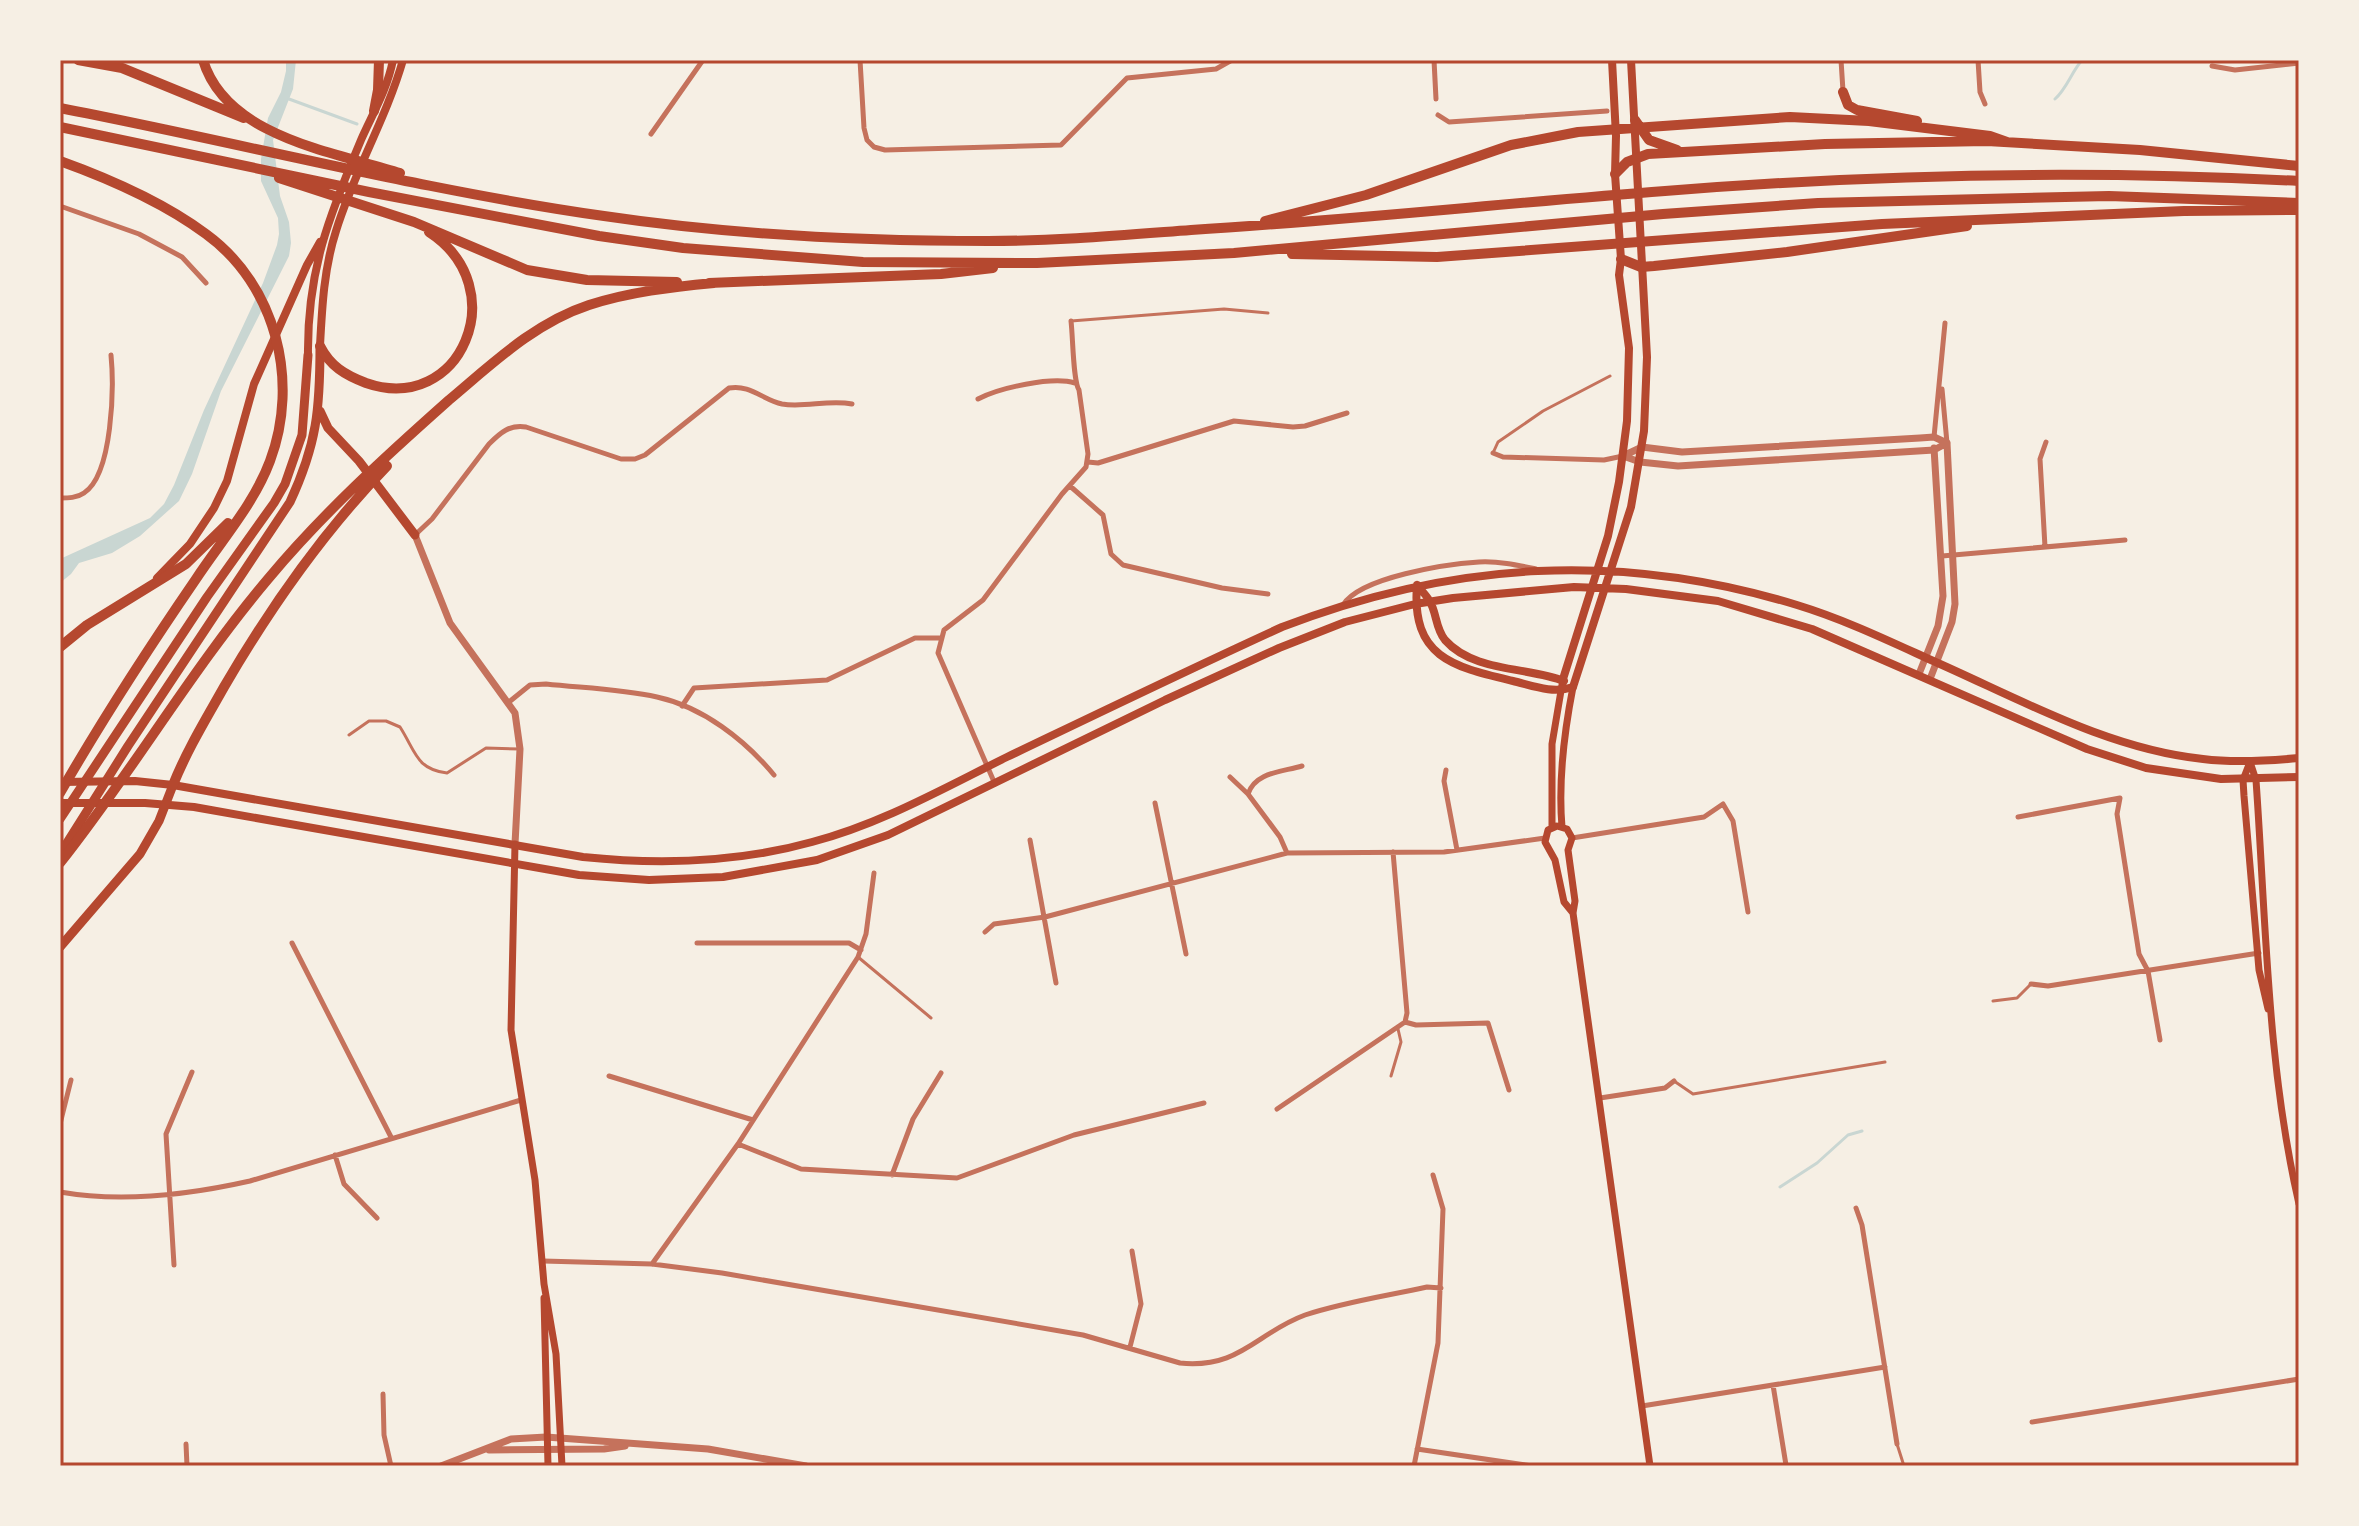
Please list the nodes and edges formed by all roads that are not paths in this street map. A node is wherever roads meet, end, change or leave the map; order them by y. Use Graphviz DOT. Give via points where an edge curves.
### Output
graph roads {
  1 [pos="78,60"];
  2 [pos="203,60"];
  3 [pos="379,60"];
  4 [pos="393,60"];
  5 [pos="406,60"];
  6 [pos="703,60"];
  7 [pos="860,60"];
  8 [pos="1232,60"];
  9 [pos="1434,60"];
  10 [pos="1612,60"];
  11 [pos="1631,60"];
  12 [pos="1841,60"];
  13 [pos="1978,60"];
  14 [pos="2299,63"];
  15 [pos="2212,66"];
  16 [pos="1843,92"];
  17 [pos="1436,99"];
  18 [pos="1985,104"];
  19 [pos="60,108"];
  20 [pos="374,111"];
  21 [pos="1607,111"];
  22 [pos="1438,115"];
  23 [pos="1635,120"];
  24 [pos="258,124"];
  25 [pos="60,129"];
  26 [pos="1946,130"];
  27 [pos="651,134"];
  28 [pos="1639,134"];
  29 [pos="2007,142"];
  30 [pos="1682,152"];
  31 [pos="60,161"];
  32 [pos="340,161"];
  33 [pos="1627,163"];
  34 [pos="2299,166"];
  35 [pos="2299,181"];
  36 [pos="328,188"];
  37 [pos="2299,203"];
  38 [pos="60,206"];
  39 [pos="2299,210"];
  40 [pos="1996,220"];
  41 [pos="414,222"];
  42 [pos="1248,226"];
  43 [pos="320,242"];
  44 [pos="1234,253"];
  45 [pos="1621,259"];
  46 [pos="1641,262"];
  47 [pos="1037,263"];
  48 [pos="206,283"];
  49 [pos="714,283"];
  50 [pos="1268,313"];
  51 [pos="1071,321"];
  52 [pos="1945,323"];
  53 [pos="320,346"];
  54 [pos="111,355"];
  55 [pos="308,355"];
  56 [pos="1610,376"];
  57 [pos="1941,380"];
  58 [pos="1075,383"];
  59 [pos="978,399"];
  60 [pos="852,404"];
  61 [pos="319,408"];
  62 [pos="1347,413"];
  63 [pos="1934,437"];
  64 [pos="2046,442"];
  65 [pos="1947,443"];
  66 [pos="1642,447"];
  67 [pos="1934,450"];
  68 [pos="1493,453"];
  69 [pos="1623,456"];
  70 [pos="1088,462"];
  71 [pos="1640,462"];
  72 [pos="1070,486"];
  73 [pos="359,490"];
  74 [pos="60,498"];
  75 [pos="244,508"];
  76 [pos="415,535"];
  77 [pos="2125,540"];
  78 [pos="2045,547"];
  79 [pos="1953,555"];
  80 [pos="1942,556"];
  81 [pos="1537,570"];
  82 [pos="1417,585"];
  83 [pos="146,589"];
  84 [pos="1268,594"];
  85 [pos="1431,602"];
  86 [pos="1415,604"];
  87 [pos="1343,605"];
  88 [pos="940,638"];
  89 [pos="60,647"];
  90 [pos="1926,657"];
  91 [pos="1936,662"];
  92 [pos="1919,674"];
  93 [pos="1563,679"];
  94 [pos="1930,679"];
  95 [pos="1573,687"];
  96 [pos="1559,692"];
  97 [pos="509,702"];
  98 [pos="682,706"];
  99 [pos="349,735"];
  100 [pos="520,749"];
  101 [pos="2299,758"];
  102 [pos="2250,762"];
  103 [pos="1302,766"];
  104 [pos="987,767"];
  105 [pos="1446,770"];
  106 [pos="774,775"];
  107 [pos="1230,777"];
  108 [pos="2299,777"];
  109 [pos="2243,780"];
  110 [pos="2256,780"];
  111 [pos="60,782"];
  112 [pos="995,784"];
  113 [pos="173,785"];
  114 [pos="60,793"];
  115 [pos="1248,794"];
  116 [pos="60,803"];
  117 [pos="1155,803"];
  118 [pos="165,805"];
  119 [pos="2018,817"];
  120 [pos="60,819"];
  121 [pos="1562,827"];
  122 [pos="1552,828"];
  123 [pos="75,837"];
  124 [pos="1545,838"];
  125 [pos="1572,838"];
  126 [pos="1030,840"];
  127 [pos="515,844"];
  128 [pos="1457,850"];
  129 [pos="1568,850"];
  130 [pos="1393,852"];
  131 [pos="1551,852"];
  132 [pos="1287,853"];
  133 [pos="60,854"];
  134 [pos="514,862"];
  135 [pos="60,863"];
  136 [pos="874,873"];
  137 [pos="1172,883"];
  138 [pos="1748,912"];
  139 [pos="1573,913"];
  140 [pos="1045,917"];
  141 [pos="985,932"];
  142 [pos="292,943"];
  143 [pos="697,943"];
  144 [pos="60,947"];
  145 [pos="861,950"];
  146 [pos="2268,952"];
  147 [pos="2258,953"];
  148 [pos="1186,954"];
  149 [pos="858,957"];
  150 [pos="2148,971"];
  151 [pos="1056,983"];
  152 [pos="2031,984"];
  153 [pos="1993,1001"];
  154 [pos="931,1018"];
  155 [pos="1405,1022"];
  156 [pos="2271,1022"];
  157 [pos="1398,1029"];
  158 [pos="2160,1040"];
  159 [pos="1885,1062"];
  160 [pos="192,1072"];
  161 [pos="941,1073"];
  162 [pos="609,1076"];
  163 [pos="1391,1076"];
  164 [pos="71,1080"];
  165 [pos="1674,1081"];
  166 [pos="1509,1090"];
  167 [pos="1600,1098"];
  168 [pos="521,1100"];
  169 [pos="1204,1103"];
  170 [pos="1277,1109"];
  171 [pos="753,1120"];
  172 [pos="60,1124"];
  173 [pos="391,1137"];
  174 [pos="738,1144"];
  175 [pos="335,1155"];
  176 [pos="892,1175"];
  177 [pos="1433,1175"];
  178 [pos="60,1192"];
  179 [pos="169,1195"];
  180 [pos="2299,1204"];
  181 [pos="1856,1208"];
  182 [pos="377,1218"];
  183 [pos="1132,1251"];
  184 [pos="543,1261"];
  185 [pos="652,1264"];
  186 [pos="174,1265"];
  187 [pos="544,1284"];
  188 [pos="1441,1288"];
  189 [pos="1130,1347"];
  190 [pos="1885,1367"];
  191 [pos="2299,1379"];
  192 [pos="1773,1385"];
  193 [pos="383,1394"];
  194 [pos="1642,1406"];
  195 [pos="2032,1422"];
  196 [pos="546,1437"];
  197 [pos="561,1438"];
  198 [pos="186,1444"];
  199 [pos="1897,1444"];
  200 [pos="629,1445"];
  201 [pos="1417,1449"];
  202 [pos="487,1450"];
  203 [pos="547,1450"];
  204 [pos="561,1450"];
  205 [pos="795,1465"];
  206 [pos="1786,1465"];
  207 [pos="187,1466"];
  208 [pos="391,1466"];
  209 [pos="441,1466"];
  210 [pos="548,1466"];
  211 [pos="562,1466"];
  212 [pos="806,1466"];
  213 [pos="1414,1466"];
  214 [pos="1532,1466"];
  215 [pos="1650,1466"];
  216 [pos="1904,1466"];
  1 -- 24 [label="highway" via="144,75"];
  2 -- 24 [label="highway" via="220,91"];
  3 -- 20 [label="highway"];
  4 -- 20 [label="main road"];
  5 -- 53 [label="main road" via="335,232"];
  6 -- 27 [label="street"];
  7 -- 8 [label="street" via="866,137 885,150 1061,145 1127,78 1216,69"];
  9 -- 17 [label="street"];
  10 -- 33 [label="main road" via="1616,136"];
  11 -- 23 [label="main road"];
  12 -- 16 [label="street"];
  13 -- 18 [label="street"];
  14 -- 15 [label="street" via="2235,70"];
  16 -- 26 [label="highway" via="1848,105 1857,110"];
  19 -- 32 [label="highway"];
  20 -- 43 [label="main road"];
  21 -- 22 [label="street" via="1449,122"];
  23 -- 28 [label="highway"];
  24 -- 32 [label="highway"];
  25 -- 36 [label="highway" via="256,166"];
  26 -- 29 [label="highway"];
  26 -- 42 [label="highway" via="1790,117 1578,132 1511,145 1366,195"];
  28 -- 30 [label="highway"];
  28 -- 33 [label="main road"];
  29 -- 30 [label="highway"];
  29 -- 34 [label="highway"];
  30 -- 33 [label="highway" via="1648,154"];
  31 -- 75 [label="highway" via="177,214 208,235 247,276 267,311 283,370 283,408 264,476"];
  32 -- 42 [label="highway" via="507,201 680,226 803,236 993,241"];
  33 -- 45 [label="main road"];
  33 -- 46 [label="main road"];
  35 -- 42 [label="highway" via="2068,174 1813,180"];
  36 -- 41 [label="highway"];
  36 -- 47 [label="highway" via="683,248 863,262"];
  37 -- 44 [label="highway" via="2109,196 1818,203"];
  38 -- 48 [label="street" via="139,234 182,257"];
  39 -- 40 [label="highway"];
  40 -- 44 [label="highway" via="1437,257"];
  40 -- 46 [label="highway" via="1787,252"];
  41 -- 49 [label="highway" via="527,270 555,276"];
  41 -- 53 [label="highway" via="450,250 466,275 473,320 462,350 429,379 389,388 342,373"];
  43 -- 55 [label="main road" via="309,305"];
  43 -- 83 [label="main road" via="254,384 227,481 214,508 178,559"];
  44 -- 47 [label="highway"];
  45 -- 46 [label="highway"];
  45 -- 69 [label="main road" via="1629,360"];
  46 -- 66 [label="main road" via="1647,357"];
  47 -- 49 [label="highway" via="941,274"];
  49 -- 73 [label="highway" via="589,305 551,321 518,342 404,441"];
  50 -- 51 [label="lane" via="1224,309"];
  51 -- 58 [label="street"];
  52 -- 57 [label="street"];
  53 -- 61 [label="highway"];
  54 -- 74 [label="street" via="114,383 99,475 84,493"];
  55 -- 120 [label="highway" via="302,435 285,484"];
  56 -- 68 [label="lane" via="1543,411 1498,442"];
  57 -- 63 [label="street"];
  57 -- 65 [label="street"];
  58 -- 59 [label="street" via="1020,387"];
  58 -- 70 [label="street"];
  60 -- 76 [label="street" via="786,404 744,387 729,388 645,455 628,460 526,427 511,427 489,444"];
  61 -- 76 [label="highway" via="328,428"];
  61 -- 123 [label="highway" via="307,467 290,502 128,746"];
  62 -- 70 [label="street" via="1305,426 1234,421"];
  63 -- 65 [label="street"];
  63 -- 66 [label="street" via="1682,452"];
  63 -- 67 [label="street"];
  64 -- 78 [label="street" via="2040,459"];
  65 -- 67 [label="street"];
  65 -- 79 [label="street"];
  66 -- 69 [label="street"];
  66 -- 71 [label="main road"];
  67 -- 71 [label="street" via="1678,466"];
  67 -- 80 [label="street"];
  68 -- 69 [label="street" via="1604,460"];
  69 -- 71 [label="street"];
  69 -- 93 [label="main road" via="1608,536"];
  70 -- 72 [label="street"];
  71 -- 95 [label="main road" via="1622,537"];
  72 -- 84 [label="street" via="1103,515 1111,554 1123,565"];
  72 -- 88 [label="street" via="983,600 949,624"];
  73 -- 113 [label="highway" via="267,617 196,735"];
  73 -- 123 [label="highway" via="267,579"];
  75 -- 83 [label="highway" via="186,564"];
  75 -- 114 [label="highway"];
  76 -- 97 [label="street" via="450,623"];
  77 -- 78 [label="street"];
  78 -- 79 [label="street"];
  79 -- 80 [label="street"];
  79 -- 91 [label="street" via="1955,604"];
  80 -- 90 [label="street" via="1942,610"];
  81 -- 82 [label="main road"];
  81 -- 87 [label="street" via="1478,562 1432,569 1377,582 1349,595"];
  81 -- 90 [label="main road" via="1629,572 1721,585 1800,606"];
  82 -- 85 [label="main road"];
  82 -- 86 [label="main road"];
  82 -- 87 [label="main road"];
  83 -- 89 [label="highway"];
  85 -- 86 [label="main road"];
  85 -- 92 [label="main road" via="1574,587 1718,601 1812,629"];
  85 -- 93 [label="main road" via="1443,638 1459,652"];
  86 -- 96 [label="main road" via="1428,641 1447,661"];
  86 -- 112 [label="main road" via="1345,622 1279,648"];
  87 -- 104 [label="main road" via="1282,627"];
  88 -- 98 [label="street" via="915,638 827,680 694,688"];
  88 -- 104 [label="street" via="938,653"];
  90 -- 91 [label="main road"];
  90 -- 92 [label="street"];
  91 -- 94 [label="street"];
  91 -- 102 [label="main road" via="2124,742 2200,759"];
  92 -- 94 [label="main road"];
  93 -- 95 [label="main road"];
  93 -- 96 [label="main road"];
  94 -- 109 [label="main road" via="2115,760 2189,776"];
  95 -- 96 [label="main road"];
  95 -- 121 [label="main road" via="1563,746"];
  96 -- 122 [label="main road" via="1552,744"];
  97 -- 98 [label="street" via="530,685 546,684 645,695"];
  97 -- 100 [label="street"];
  98 -- 106 [label="street" via="731,733"];
  99 -- 100 [label="lane" via="369,721 395,723 423,767 447,773 486,748"];
  100 -- 127 [label="street"];
  101 -- 102 [label="main road"];
  102 -- 109 [label="main road"];
  102 -- 110 [label="main road"];
  103 -- 115 [label="street" via="1260,777"];
  104 -- 112 [label="street"];
  104 -- 127 [label="main road" via="848,831 738,857 635,862"];
  105 -- 128 [label="street"];
  107 -- 115 [label="street"];
  108 -- 110 [label="main road"];
  109 -- 110 [label="main road"];
  109 -- 147 [label="main road"];
  110 -- 146 [label="main road"];
  111 -- 113 [label="main road"];
  112 -- 134 [label="main road" via="854,848 723,877 613,878"];
  113 -- 118 [label="highway"];
  113 -- 127 [label="main road"];
  115 -- 132 [label="street"];
  116 -- 118 [label="main road"];
  117 -- 137 [label="street"];
  118 -- 134 [label="main road"];
  118 -- 144 [label="highway" via="140,854"];
  119 -- 150 [label="street" via="2120,798 2117,814 2139,954"];
  121 -- 122 [label="main road"];
  121 -- 125 [label="main road"];
  122 -- 124 [label="main road"];
  123 -- 133 [label="highway"];
  123 -- 135 [label="highway"];
  124 -- 128 [label="street"];
  124 -- 131 [label="main road"];
  125 -- 129 [label="main road"];
  125 -- 138 [label="street" via="1704,817 1723,804 1733,821"];
  126 -- 140 [label="street"];
  127 -- 134 [label="main road"];
  128 -- 130 [label="street"];
  129 -- 131 [label="main road"];
  129 -- 139 [label="main road"];
  130 -- 132 [label="street"];
  130 -- 155 [label="street"];
  131 -- 139 [label="main road" via="1564,902"];
  132 -- 137 [label="street"];
  134 -- 168 [label="main road" via="511,1030"];
  136 -- 145 [label="street"];
  137 -- 140 [label="street"];
  137 -- 148 [label="street"];
  139 -- 167 [label="main road"];
  140 -- 141 [label="street" via="994,924"];
  140 -- 151 [label="street"];
  142 -- 173 [label="street"];
  143 -- 145 [label="street" via="849,943"];
  145 -- 149 [label="street"];
  146 -- 147 [label="street"];
  146 -- 156 [label="main road"];
  147 -- 150 [label="street"];
  147 -- 156 [label="main road"];
  149 -- 154 [label="lane"];
  149 -- 171 [label="street"];
  150 -- 152 [label="street"];
  150 -- 158 [label="street"];
  152 -- 153 [label="lane" via="2017,998"];
  155 -- 157 [label="street"];
  155 -- 166 [label="street" via="1488,1023"];
  156 -- 180 [label="main road"];
  157 -- 163 [label="lane" via="1401,1042"];
  157 -- 170 [label="street"];
  159 -- 165 [label="lane" via="1693,1094"];
  160 -- 179 [label="street" via="166,1134"];
  161 -- 176 [label="street" via="913,1119"];
  162 -- 171 [label="street"];
  164 -- 172 [label="street"];
  165 -- 167 [label="street" via="1665,1088"];
  167 -- 194 [label="main road"];
  168 -- 173 [label="street"];
  168 -- 184 [label="main road"];
  169 -- 176 [label="street" via="1074,1135 967,1176"];
  171 -- 174 [label="street"];
  173 -- 175 [label="street"];
  174 -- 176 [label="street" via="801,1169"];
  174 -- 185 [label="street"];
  175 -- 179 [label="street" via="250,1181"];
  175 -- 182 [label="street" via="344,1184"];
  177 -- 188 [label="street" via="1443,1209"];
  178 -- 179 [label="street"];
  179 -- 186 [label="street"];
  181 -- 190 [label="street"];
  183 -- 189 [label="street" via="1141,1304"];
  184 -- 185 [label="street"];
  184 -- 187 [label="main road"];
  185 -- 189 [label="street"];
  187 -- 196 [label="main road"];
  187 -- 197 [label="main road" via="556,1354"];
  188 -- 189 [label="street" via="1304,1316 1243,1353 1206,1363 1180,1363"];
  188 -- 201 [label="street" via="1438,1343"];
  190 -- 192 [label="street"];
  190 -- 199 [label="street"];
  191 -- 195 [label="street"];
  192 -- 194 [label="street"];
  192 -- 206 [label="street"];
  193 -- 208 [label="street"];
  194 -- 215 [label="main road"];
  196 -- 197 [label="street"];
  196 -- 202 [label="street" via="511,1439"];
  196 -- 203 [label="main road"];
  197 -- 200 [label="street"];
  197 -- 204 [label="main road"];
  198 -- 207 [label="street"];
  199 -- 216 [label="lane"];
  200 -- 204 [label="street"];
  200 -- 205 [label="street" via="708,1449"];
  201 -- 213 [label="street"];
  201 -- 214 [label="street"];
  202 -- 203 [label="street"];
  202 -- 209 [label="street"];
  203 -- 204 [label="street"];
  203 -- 210 [label="main road"];
  204 -- 211 [label="main road"];
  205 -- 212 [label="street"];
}
